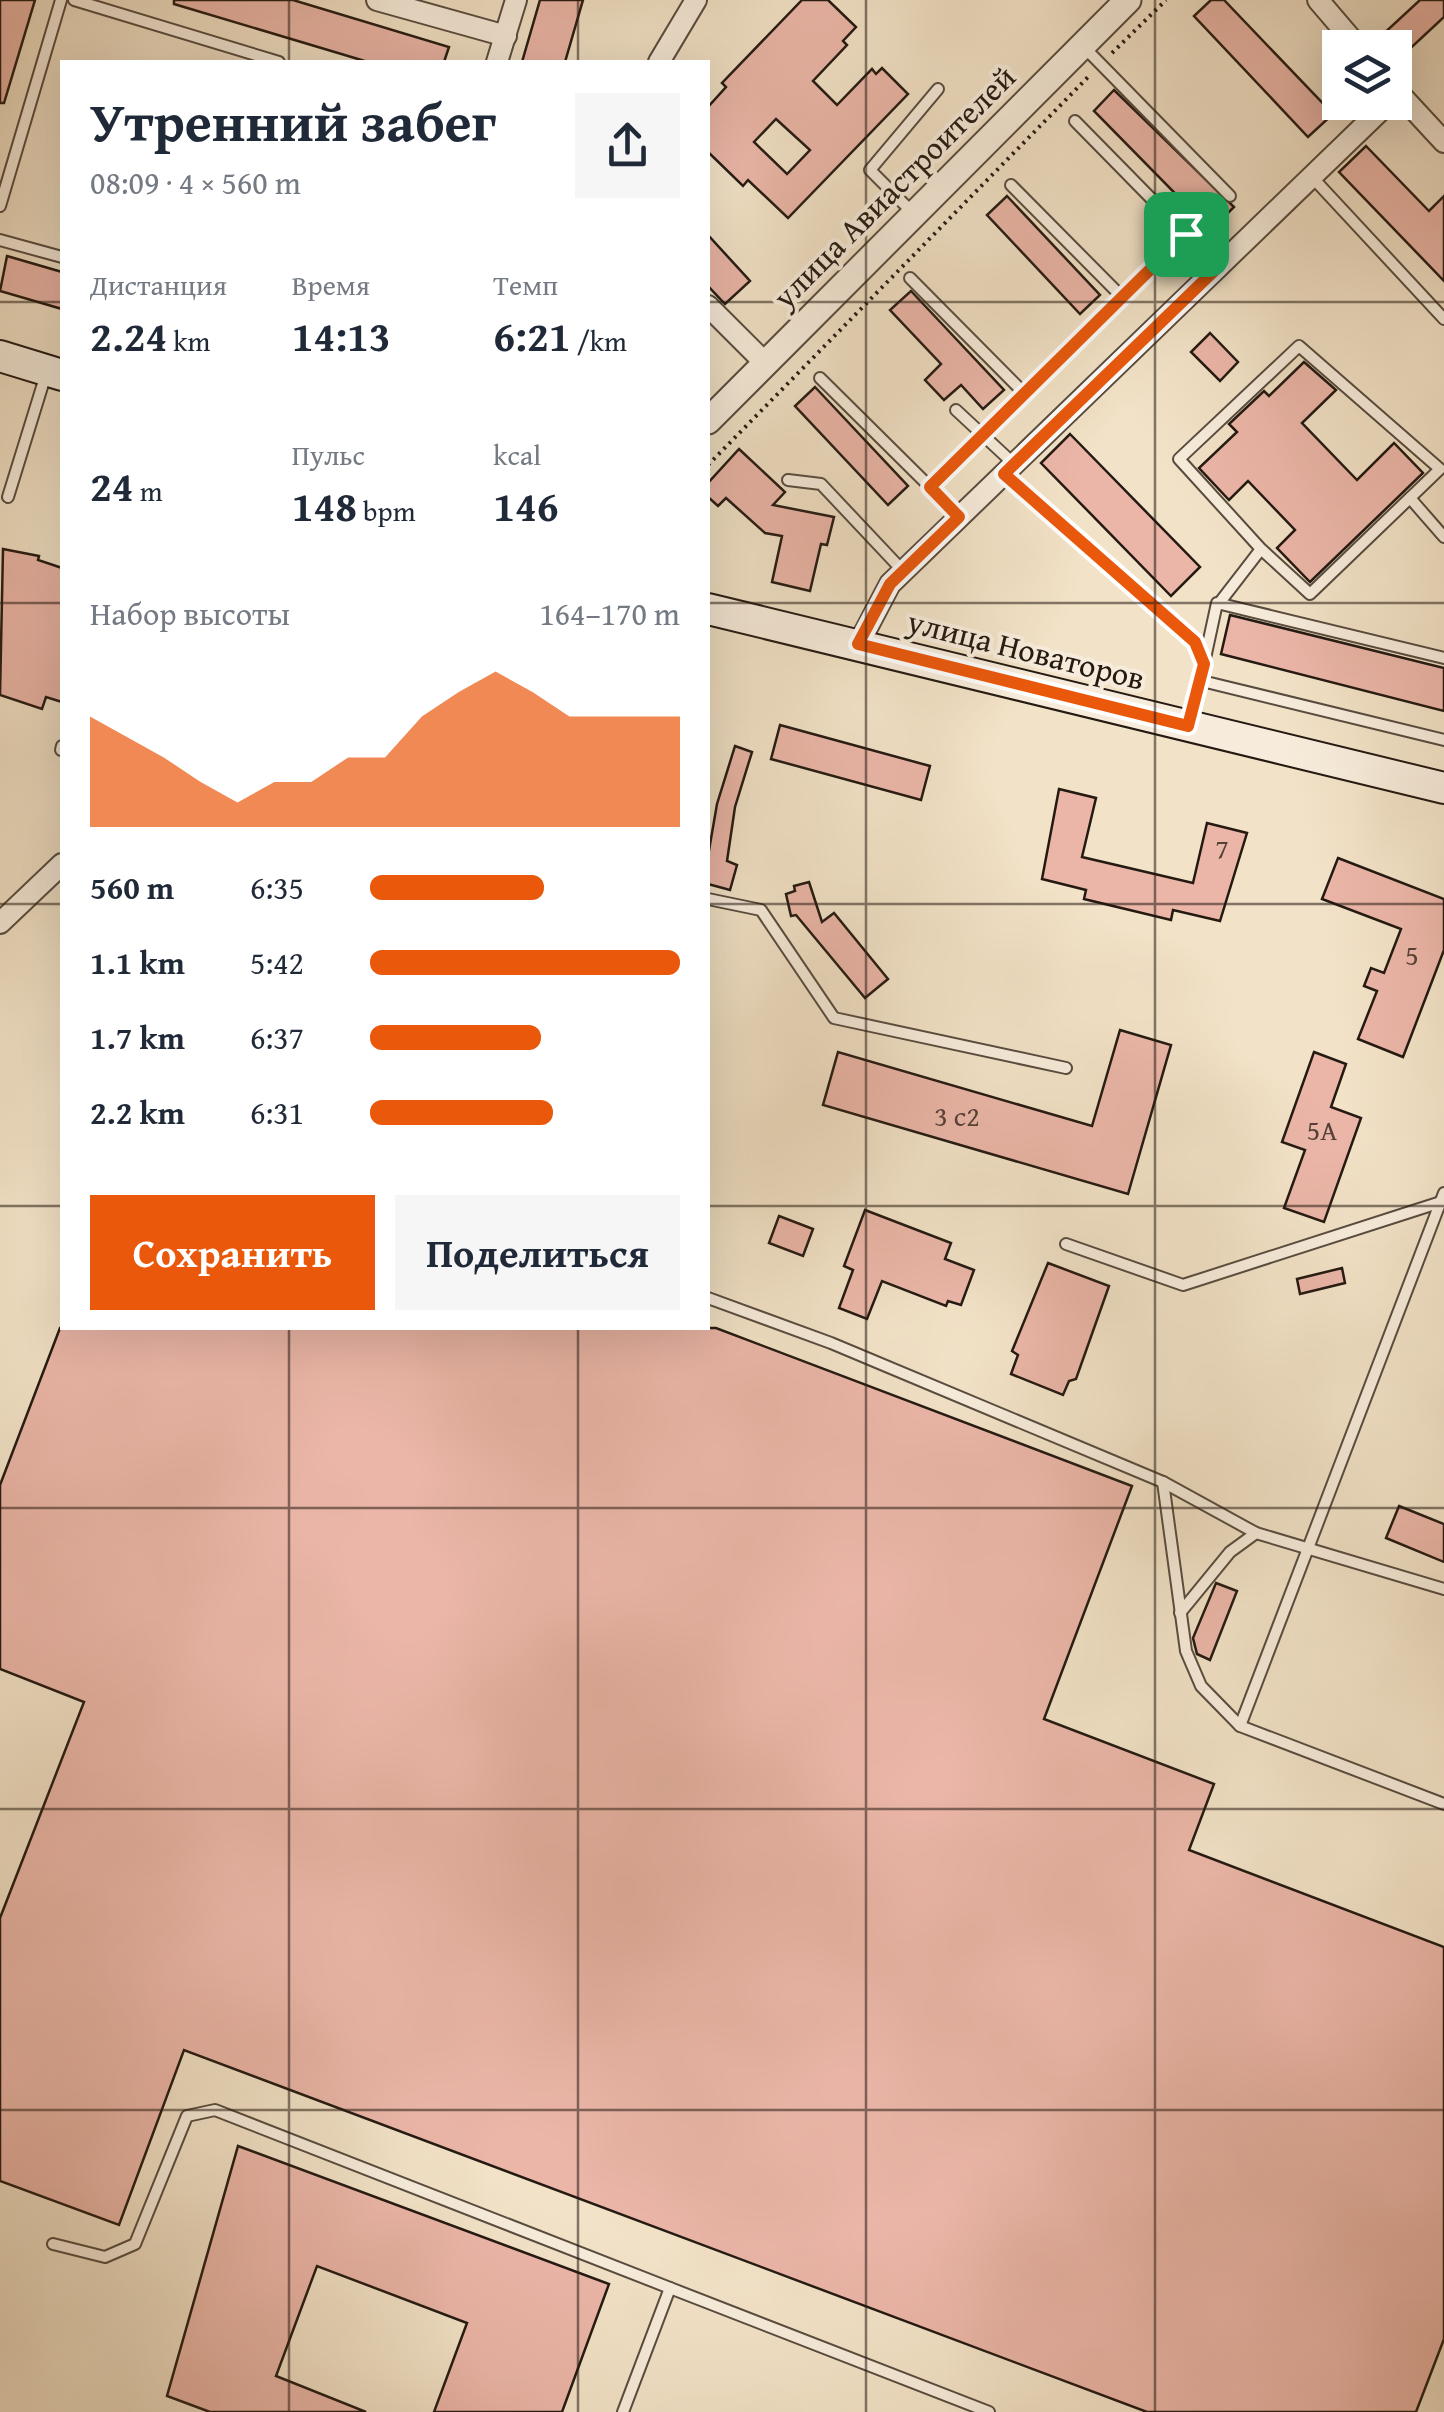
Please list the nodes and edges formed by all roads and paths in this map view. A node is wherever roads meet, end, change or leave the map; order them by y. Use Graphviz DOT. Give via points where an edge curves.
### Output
graph roads {
  1 [pos="61,0"];
  2 [pos="74,0"];
  3 [pos="377,0"];
  4 [pos="516,0"];
  5 [pos="696,0"];
  6 [pos="1128,0"];
  7 [pos="1166,0"];
  8 [pos="1318,0"];
  9 [pos="1344,30"];
  10 [pos="506,36"];
  11 [pos="1082,46"];
  12 [pos="271,60"];
  13 [pos="498,60"];
  14 [pos="660,60"];
  15 [pos="1101,65"];
  16 [pos="938,90"];
  17 [pos="1412,111"];
  18 [pos="1369,120"];
  19 [pos="1076,121"];
  20 [pos="1444,142"];
  21 [pos="1312,176"];
  22 [pos="1011,185"];
  23 [pos="1230,196"];
  24 [pos="0,206"];
  25 [pos="914,213"];
  26 [pos="1186,234"];
  27 [pos="0,240"];
  28 [pos="60,257"];
  29 [pos="1218,267"];
  30 [pos="910,278"];
  31 [pos="1122,297"];
  32 [pos="710,308"];
  33 [pos="1444,319"];
  34 [pos="0,356"];
  35 [pos="764,362"];
  36 [pos="55,372"];
  37 [pos="820,378"];
  38 [pos="1024,393"];
  39 [pos="956,410"];
  40 [pos="710,420"];
  41 [pos="983,434"];
  42 [pos="710,463"];
  43 [pos="1009,469"];
  44 [pos="788,480"];
  45 [pos="930,487"];
  46 [pos="8,497"];
  47 [pos="1410,498"];
  48 [pos="959,517"];
  49 [pos="1444,537"];
  50 [pos="1261,549"];
  51 [pos="903,571"];
  52 [pos="1217,606"];
  53 [pos="710,608"];
  54 [pos="858,644"];
  55 [pos="1444,658"];
  56 [pos="1204,664"];
  57 [pos="1202,681"];
  58 [pos="1188,726"];
  59 [pos="1444,740"];
  60 [pos="1444,788"];
  61 [pos="59,875"];
  62 [pos="710,899"];
  63 [pos="0,923"];
  64 [pos="1066,1068"];
  65 [pos="1442,1197"];
  66 [pos="1066,1244"];
  67 [pos="710,1299"];
  68 [pos="1163,1482"];
  69 [pos="1256,1532"];
  70 [pos="1310,1546"];
  71 [pos="1444,1589"];
  72 [pos="1180,1613"];
  73 [pos="1240,1726"];
  74 [pos="1444,1804"];
  75 [pos="53,2244"];
  76 [pos="670,2288"];
  77 [pos="623,2412"];
  78 [pos="989,2412"];
  1 -- 24 [label="lane"];
  2 -- 12 [label="lane"];
  3 -- 10 [label="street"];
  4 -- 10 [label="street"];
  5 -- 14 [label="street"];
  6 -- 11 [label="street, улица Авиастроителей"];
  7 -- 15 [label="path"];
  8 -- 9 [label="street"];
  10 -- 13 [label="street"];
  11 -- 15 [label="lane"];
  11 -- 25 [label="street, улица Авиастроителей"];
  15 -- 23 [label="lane"];
  15 -- 42 [label="path"];
  16 -- 25 [label="lane" via="870,170"];
  17 -- 20 [label="street"];
  18 -- 21 [label="street"];
  19 -- 26 [label="lane"];
  21 -- 29 [label="street"];
  21 -- 33 [label="lane"];
  22 -- 31 [label="lane"];
  25 -- 35 [label="street, улица Авиастроителей"];
  26 -- 29 [label="lane"];
  26 -- 31 [label="lane"];
  27 -- 28 [label="lane"];
  29 -- 43 [label="street"];
  30 -- 38 [label="lane"];
  31 -- 38 [label="lane"];
  32 -- 35 [label="street"];
  34 -- 36 [label="main road"];
  35 -- 40 [label="street, улица Авиастроителей"];
  36 -- 46 [label="lane"];
  37 -- 45 [label="lane"];
  38 -- 41 [label="lane"];
  39 -- 41 [label="lane"];
  41 -- 43 [label="lane"];
  41 -- 45 [label="lane"];
  43 -- 48 [label="street"];
  43 -- 56 [label="lane" via="1195,642"];
  44 -- 51 [label="lane" via="822,484"];
  45 -- 48 [label="lane"];
  47 -- 49 [label="lane"];
  47 -- 50 [label="lane" via="1310,594"];
  47 -- 50 [label="lane" via="1440,469 1298,346 1180,459"];
  48 -- 51 [label="street"];
  50 -- 52 [label="lane"];
  51 -- 54 [label="street"];
  52 -- 55 [label="lane"];
  52 -- 56 [label="lane"];
  53 -- 54 [label="main road, улица Новаторов"];
  54 -- 58 [label="main road, улица Новаторов"];
  56 -- 57 [label="lane"];
  57 -- 58 [label="lane"];
  57 -- 59 [label="lane"];
  58 -- 60 [label="main road, улица Новаторов"];
  61 -- 63 [label="street"];
  62 -- 64 [label="lane" via="761,910 834,1018"];
  65 -- 66 [label="lane" via="1183,1285"];
  65 -- 70 [label="lane"];
  67 -- 68 [label="lane"];
  68 -- 69 [label="lane"];
  68 -- 72 [label="lane"];
  69 -- 70 [label="lane"];
  69 -- 72 [label="lane" via="1230,1552"];
  70 -- 71 [label="lane"];
  70 -- 73 [label="lane"];
  72 -- 73 [label="lane" via="1201,1686"];
  73 -- 74 [label="lane"];
  75 -- 76 [label="lane" via="105,2258 135,2244 187,2116 215,2110"];
  76 -- 77 [label="lane"];
  76 -- 78 [label="lane"];
}
